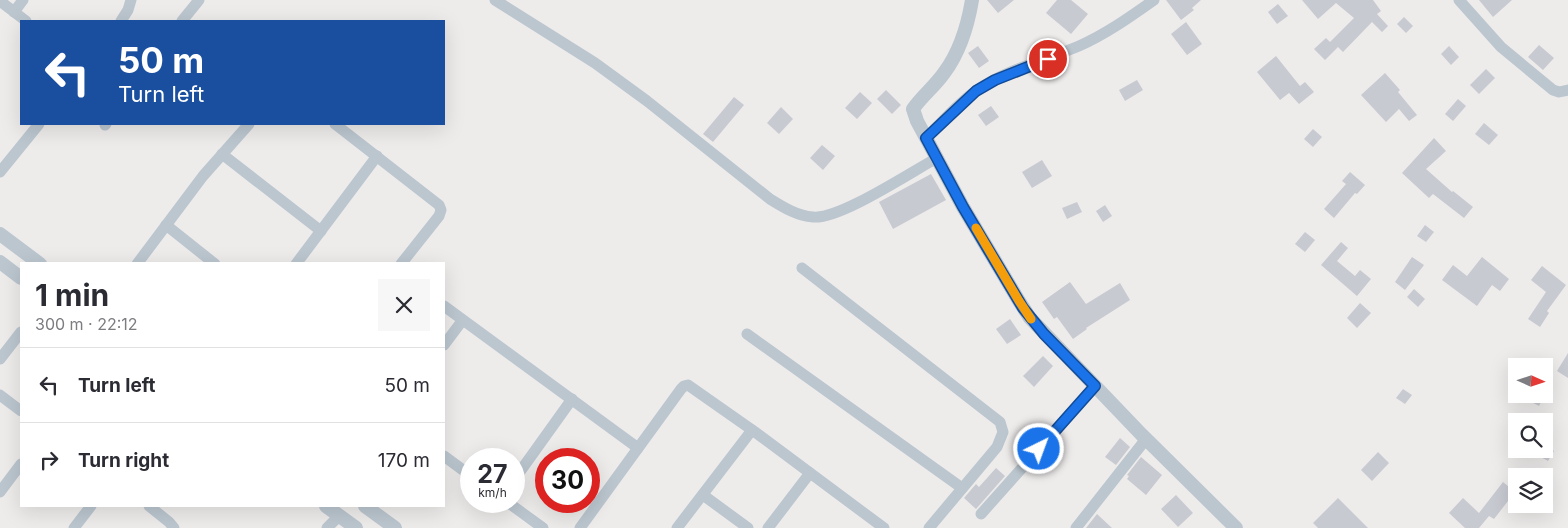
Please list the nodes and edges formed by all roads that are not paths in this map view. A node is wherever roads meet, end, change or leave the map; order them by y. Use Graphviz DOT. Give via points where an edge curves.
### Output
graph roads {
  1 [pos="23,0"];
  2 [pos="131,0"];
  3 [pos="199,0"];
  4 [pos="495,0"];
  5 [pos="972,0"];
  6 [pos="1154,0"];
  7 [pos="1458,0"];
  8 [pos="0,1"];
  9 [pos="14,12"];
  10 [pos="188,19"];
  11 [pos="25,20"];
  12 [pos="122,20"];
  13 [pos="1568,90"];
  14 [pos="38,125"];
  15 [pos="248,125"];
  16 [pos="335,125"];
  17 [pos="926,138"];
  18 [pos="222,154"];
  19 [pos="377,156"];
  20 [pos="937,158"];
  21 [pos="0,172"];
  22 [pos="166,224"];
  23 [pos="320,231"];
  24 [pos="1,236"];
  25 [pos="0,262"];
  26 [pos="21,262"];
  27 [pos="138,262"];
  28 [pos="213,262"];
  29 [pos="297,262"];
  30 [pos="403,262"];
  31 [pos="20,267"];
  32 [pos="802,268"];
  33 [pos="445,307"];
  34 [pos="462,321"];
  35 [pos="20,333"];
  36 [pos="748,334"];
  37 [pos="445,344"];
  38 [pos="0,359"];
  39 [pos="1095,386"];
  40 [pos="0,395"];
  41 [pos="572,399"];
  42 [pos="20,410"];
  43 [pos="752,430"];
  44 [pos="1146,439"];
  45 [pos="638,448"];
  46 [pos="445,457"];
  47 [pos="20,465"];
  48 [pos="525,465"];
  49 [pos="460,468"];
  50 [pos="810,473"];
  51 [pos="962,488"];
  52 [pos="0,492"];
  53 [pos="702,495"];
  54 [pos="90,507"];
  55 [pos="150,507"];
  56 [pos="327,507"];
  57 [pos="366,507"];
  58 [pos="521,513"];
  59 [pos="981,514"];
  60 [pos="339,516"];
  61 [pos="879,526"];
  62 [pos="539,527"];
  63 [pos="74,528"];
  64 [pos="174,528"];
  65 [pos="327,528"];
  66 [pos="356,528"];
  67 [pos="395,528"];
  68 [pos="580,528"];
  69 [pos="677,528"];
  70 [pos="748,528"];
  71 [pos="768,528"];
  72 [pos="929,528"];
  73 [pos="1076,528"];
  74 [pos="1236,528"];
  1 -- 9 [label="street"];
  2 -- 12 [label="street"];
  3 -- 10 [label="street"];
  4 -- 20 [label="street" via="595,63 770,199 805,216 814,218 836,214"];
  5 -- 17 [label="street" via="953,60 913,109"];
  6 -- 17 [label="street" via="1107,32 981,88"];
  7 -- 13 [label="street" via="1501,47 1553,90"];
  8 -- 9 [label="street"];
  9 -- 11 [label="street"];
  14 -- 21 [label="street"];
  15 -- 18 [label="street"];
  16 -- 19 [label="street"];
  17 -- 20 [label="street"];
  18 -- 22 [label="street"];
  18 -- 23 [label="street"];
  19 -- 23 [label="street"];
  19 -- 30 [label="street" via="435,200 441,210"];
  20 -- 39 [label="street" via="1023,308"];
  22 -- 27 [label="street"];
  22 -- 28 [label="street"];
  23 -- 29 [label="street"];
  24 -- 26 [label="street"];
  25 -- 31 [label="street"];
  32 -- 51 [label="street" via="1000,422 1003,432 997,447"];
  33 -- 34 [label="street"];
  34 -- 37 [label="street"];
  34 -- 41 [label="street"];
  35 -- 38 [label="street"];
  36 -- 51 [label="street"];
  39 -- 44 [label="street"];
  39 -- 59 [label="street"];
  40 -- 42 [label="street"];
  41 -- 45 [label="street"];
  41 -- 48 [label="street"];
  43 -- 45 [label="street" via="688,385 681,389"];
  43 -- 50 [label="street"];
  43 -- 53 [label="street"];
  44 -- 73 [label="street"];
  44 -- 74 [label="street"];
  45 -- 68 [label="street"];
  46 -- 49 [label="street"];
  47 -- 52 [label="street"];
  50 -- 61 [label="street"];
  50 -- 71 [label="street"];
  51 -- 72 [label="street"];
  53 -- 69 [label="street"];
  53 -- 70 [label="street"];
  54 -- 63 [label="street"];
  55 -- 64 [label="street"];
  56 -- 60 [label="street"];
  57 -- 67 [label="street"];
  58 -- 62 [label="street"];
  60 -- 65 [label="street"];
  60 -- 66 [label="street"];
}
